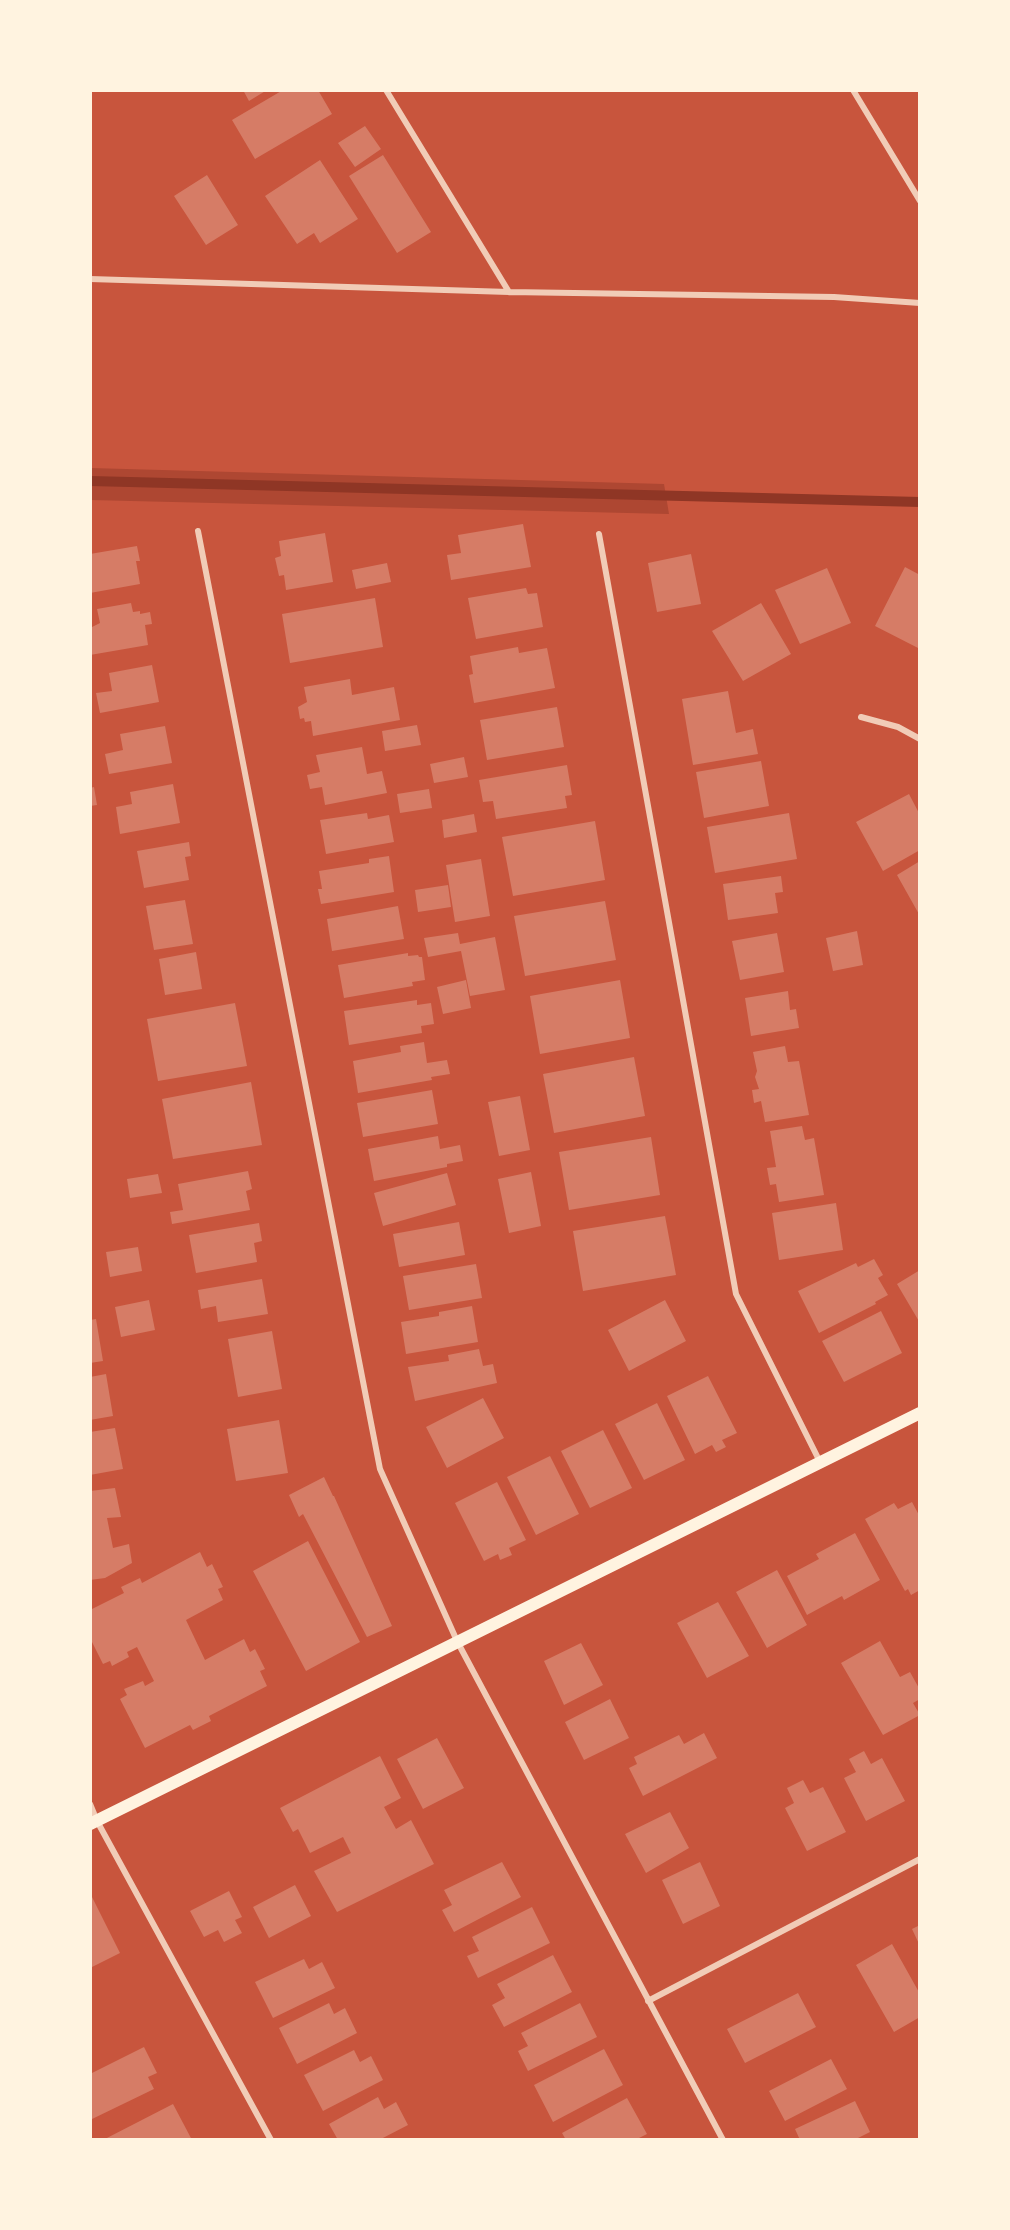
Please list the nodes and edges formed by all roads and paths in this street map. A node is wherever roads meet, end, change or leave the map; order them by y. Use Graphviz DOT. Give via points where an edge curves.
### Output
graph roads {
  1 [pos="386,90"];
  2 [pos="853,90"];
  3 [pos="920,201"];
  4 [pos="90,279"];
  5 [pos="509,292"];
  6 [pos="920,303"];
  7 [pos="198,531"];
  8 [pos="599,534"];
  9 [pos="861,717"];
  10 [pos="920,739"];
  11 [pos="920,1413"];
  12 [pos="821,1464"];
  13 [pos="457,1641"];
  14 [pos="90,1804"];
  15 [pos="93,1823"];
  16 [pos="920,1859"];
  17 [pos="648,2001"];
  18 [pos="271,2140"];
  19 [pos="723,2140"];
  1 -- 5 [label="street"];
  2 -- 3 [label="street"];
  4 -- 5 [label="street"];
  5 -- 6 [label="street" via="834,297"];
  7 -- 13 [label="street" via="380,1468"];
  8 -- 12 [label="street" via="736,1293"];
  9 -- 10 [label="street" via="898,727"];
  11 -- 12 [label="main road"];
  12 -- 13 [label="main road"];
  13 -- 15 [label="main road"];
  13 -- 17 [label="street"];
  14 -- 15 [label="street"];
  15 -- 18 [label="street"];
  16 -- 17 [label="street"];
  17 -- 19 [label="street"];
}
